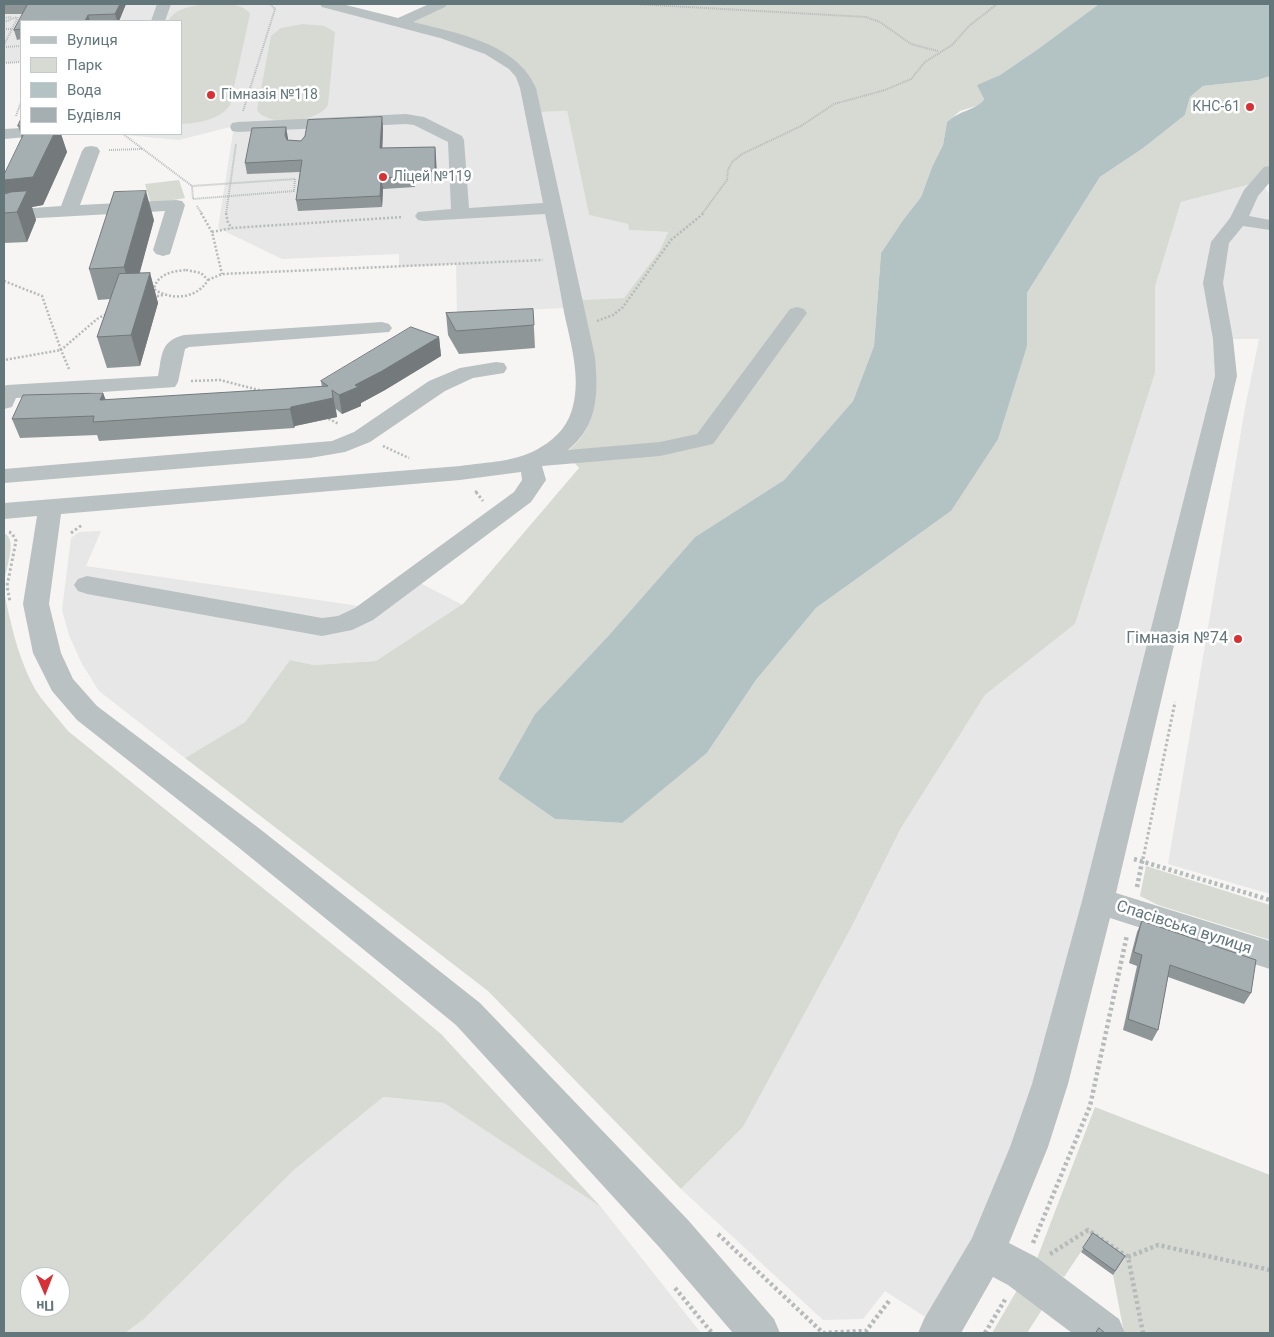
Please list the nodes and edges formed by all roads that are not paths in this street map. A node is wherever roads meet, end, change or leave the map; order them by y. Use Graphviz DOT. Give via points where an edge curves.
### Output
graph roads {
  1 [pos="164,4"];
  2 [pos="327,4"];
  3 [pos="440,4"];
  4 [pos="158,20"];
  5 [pos="400,23"];
  6 [pos="238,127"];
  7 [pos="4,134"];
  8 [pos="22,138"];
  9 [pos="457,150"];
  10 [pos="91,151"];
  11 [pos="438,151"];
  12 [pos="1270,171"];
  13 [pos="553,208"];
  14 [pos="69,210"];
  15 [pos="460,214"];
  16 [pos="424,216"];
  17 [pos="4,219"];
  18 [pos="1238,220"];
  19 [pos="1270,225"];
  20 [pos="163,250"];
  21 [pos="797,313"];
  22 [pos="382,328"];
  23 [pos="496,368"];
  24 [pos="4,369"];
  25 [pos="6,397"];
  26 [pos="531,461"];
  27 [pos="4,476"];
  28 [pos="50,508"];
  29 [pos="4,511"];
  30 [pos="87,585"];
  31 [pos="1098,901"];
  32 [pos="1270,955"];
  33 [pos="986,1252"];
  34 [pos="760,1333"];
  35 [pos="938,1333"];
  36 [pos="1104,1333"];
  1 -- 4 [label="street"];
  2 -- 5 [label="street"];
  3 -- 5 [label="street"];
  5 -- 13 [label="street" via="490,51 514,66 523,76"];
  6 -- 9 [label="street" via="299,131 412,119 456,140"];
  7 -- 8 [label="street"];
  9 -- 11 [label="street"];
  9 -- 15 [label="street"];
  10 -- 14 [label="street"];
  12 -- 18 [label="street" via="1250,194"];
  13 -- 15 [label="street"];
  13 -- 26 [label="street" via="584,357 586,389 583,410 570,434 557,449"];
  14 -- 17 [label="street" via="19,214"];
  14 -- 20 [label="street" via="176,205"];
  15 -- 16 [label="street"];
  18 -- 19 [label="street"];
  18 -- 31 [label="street" via="1220,242 1213,283 1226,376"];
  21 -- 26 [label="street" via="705,439 660,449"];
  22 -- 25 [label="street" via="184,341 175,346 168,382"];
  23 -- 27 [label="street" via="468,373 437,386 362,437 337,447"];
  24 -- 25 [label="street"];
  26 -- 28 [label="street" via="460,473"];
  26 -- 30 [label="street" via="534,480 523,497 364,614 343,624 322,627"];
  28 -- 29 [label="street"];
  28 -- 34 [label="street" via="36,604 47,653 62,684 87,713 468,1014 674,1234"];
  31 -- 32 [label="street, Спасівська вулиця"];
  31 -- 33 [label="street" via="1050,1084 1029,1147"];
  33 -- 35 [label="street"];
  33 -- 36 [label="street" via="1022,1271"];
}
